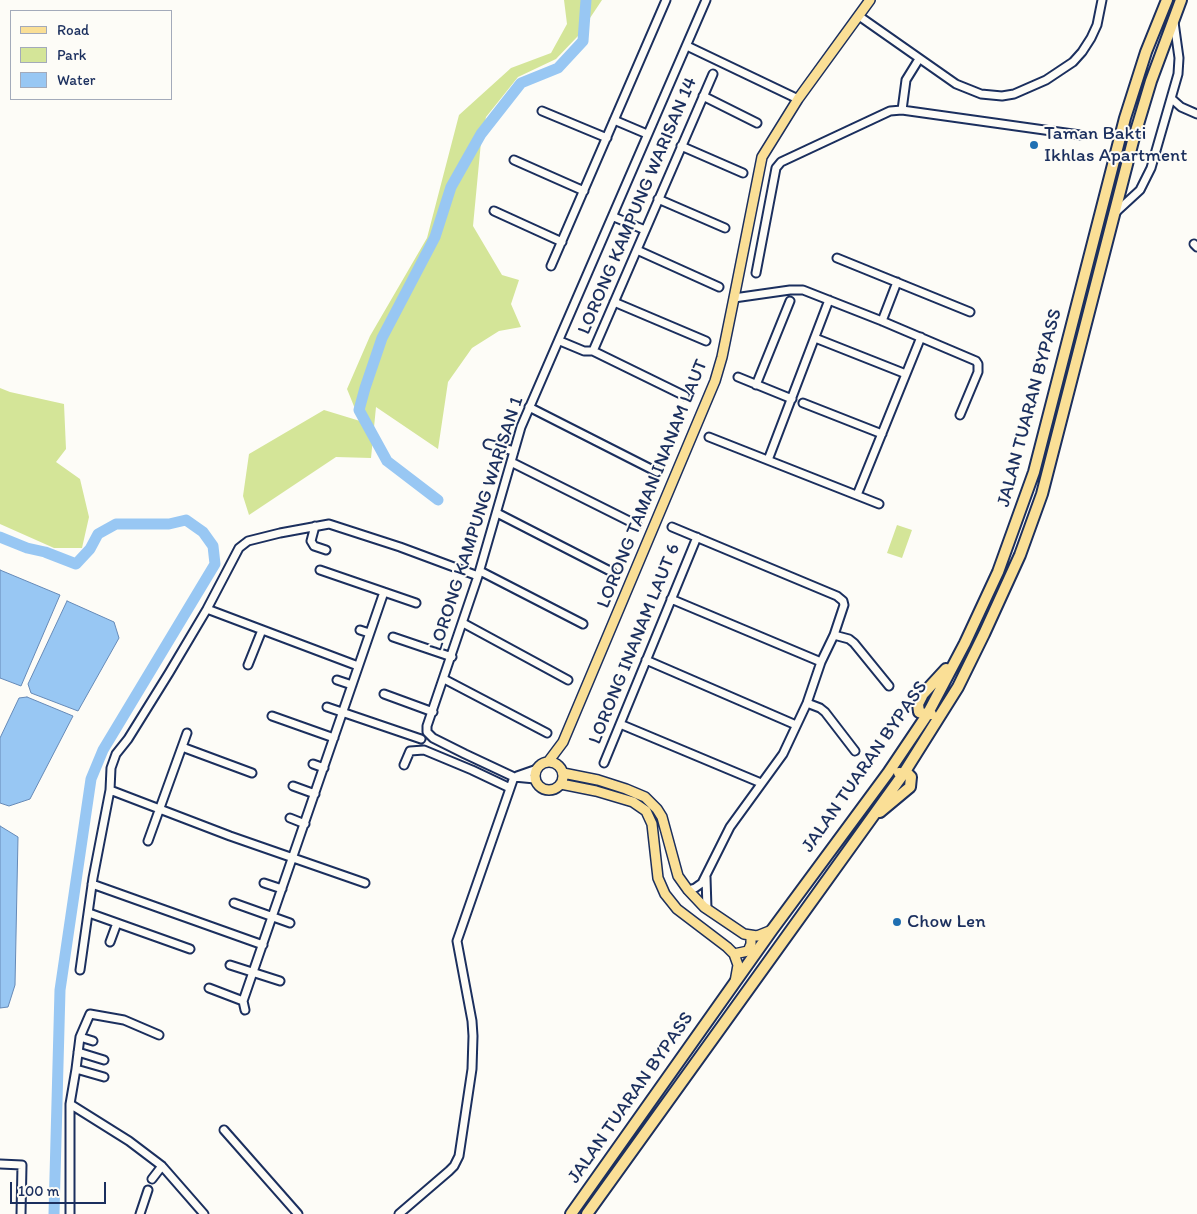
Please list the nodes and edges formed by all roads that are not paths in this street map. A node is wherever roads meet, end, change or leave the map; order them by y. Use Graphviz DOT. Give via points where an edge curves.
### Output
graph roads {
  1 [pos="666,0"];
  2 [pos="706,0"];
  3 [pos="870,0"];
  4 [pos="1102,0"];
  5 [pos="1167,0"];
  6 [pos="1181,0"];
  7 [pos="859,16"];
  8 [pos="1174,19"];
  9 [pos="687,46"];
  10 [pos="919,59"];
  11 [pos="713,74"];
  12 [pos="703,96"];
  13 [pos="798,98"];
  14 [pos="1172,99"];
  15 [pos="1181,107"];
  16 [pos="1170,108"];
  17 [pos="902,110"];
  18 [pos="542,111"];
  19 [pos="1197,114"];
  20 [pos="614,120"];
  21 [pos="757,123"];
  22 [pos="647,134"];
  23 [pos="1080,134"];
  24 [pos="606,138"];
  25 [pos="681,146"];
  26 [pos="514,160"];
  27 [pos="743,173"];
  28 [pos="584,191"];
  29 [pos="658,199"];
  30 [pos="494,210"];
  31 [pos="1115,213"];
  32 [pos="614,217"];
  33 [pos="725,228"];
  34 [pos="645,230"];
  35 [pos="562,242"];
  36 [pos="637,250"];
  37 [pos="837,258"];
  38 [pos="552,266"];
  39 [pos="756,273"];
  40 [pos="897,282"];
  41 [pos="719,287"];
  42 [pos="734,298"];
  43 [pos="829,300"];
  44 [pos="614,302"];
  45 [pos="790,302"];
  46 [pos="970,312"];
  47 [pos="882,320"];
  48 [pos="921,337"];
  49 [pos="815,338"];
  50 [pos="560,341"];
  51 [pos="706,341"];
  52 [pos="593,351"];
  53 [pos="906,374"];
  54 [pos="738,377"];
  55 [pos="756,385"];
  56 [pos="686,396"];
  57 [pos="792,399"];
  58 [pos="803,403"];
  59 [pos="529,407"];
  60 [pos="960,415"];
  61 [pos="882,434"];
  62 [pos="709,436"];
  63 [pos="488,444"];
  64 [pos="514,451"];
  65 [pos="768,460"];
  66 [pos="511,462"];
  67 [pos="657,472"];
  68 [pos="856,495"];
  69 [pos="878,504"];
  70 [pos="497,513"];
  71 [pos="637,525"];
  72 [pos="315,526"];
  73 [pos="672,527"];
  74 [pos="697,537"];
  75 [pos="326,550"];
  76 [pos="320,570"];
  77 [pos="612,572"];
  78 [pos="479,573"];
  79 [pos="384,592"];
  80 [pos="671,599"];
  81 [pos="416,603"];
  82 [pos="207,609"];
  83 [pos="463,623"];
  84 [pos="583,624"];
  85 [pos="262,630"];
  86 [pos="360,630"];
  87 [pos="370,633"];
  88 [pos="834,635"];
  89 [pos="393,637"];
  90 [pos="452,657"];
  91 [pos="646,660"];
  92 [pos="821,662"];
  93 [pos="248,665"];
  94 [pos="358,666"];
  95 [pos="337,680"];
  96 [pos="444,680"];
  97 [pos="568,680"];
  98 [pos="352,685"];
  99 [pos="889,686"];
  100 [pos="958,686"];
  101 [pos="384,694"];
  102 [pos="806,703"];
  103 [pos="328,707"];
  104 [pos="343,711"];
  105 [pos="433,712"];
  106 [pos="927,715"];
  107 [pos="272,716"];
  108 [pos="620,724"];
  109 [pos="796,725"];
  110 [pos="187,733"];
  111 [pos="547,733"];
  112 [pos="334,738"];
  113 [pos="421,739"];
  114 [pos="563,742"];
  115 [pos="182,747"];
  116 [pos="855,751"];
  117 [pos="548,762"];
  118 [pos="604,763"];
  119 [pos="313,764"];
  120 [pos="404,765"];
  121 [pos="324,768"];
  122 [pos="537,769"];
  123 [pos="561,769"];
  124 [pos="888,772"];
  125 [pos="252,773"];
  126 [pos="904,773"];
  127 [pos="514,777"];
  128 [pos="535,779"];
  129 [pos="761,783"];
  130 [pos="562,784"];
  131 [pos="293,786"];
  132 [pos="510,788"];
  133 [pos="110,790"];
  134 [pos="314,794"];
  135 [pos="159,808"];
  136 [pos="290,818"];
  137 [pos="304,824"];
  138 [pos="148,841"];
  139 [pos="293,858"];
  140 [pos="706,877"];
  141 [pos="264,883"];
  142 [pos="365,883"];
  143 [pos="92,884"];
  144 [pos="282,890"];
  145 [pos="688,890"];
  146 [pos="234,903"];
  147 [pos="707,909"];
  148 [pos="89,913"];
  149 [pos="273,917"];
  150 [pos="117,923"];
  151 [pos="290,923"];
  152 [pos="772,930"];
  153 [pos="751,936"];
  154 [pos="110,942"];
  155 [pos="262,945"];
  156 [pos="190,949"];
  157 [pos="734,954"];
  158 [pos="230,965"];
  159 [pos="80,970"];
  160 [pos="254,973"];
  161 [pos="280,982"];
  162 [pos="735,982"];
  163 [pos="209,988"];
  164 [pos="244,1001"];
  165 [pos="245,1010"];
  166 [pos="159,1035"];
  167 [pos="80,1037"];
  168 [pos="93,1042"];
  169 [pos="78,1052"];
  170 [pos="104,1060"];
  171 [pos="76,1069"];
  172 [pos="104,1077"];
  173 [pos="70,1104"];
  174 [pos="224,1130"];
  175 [pos="0,1164"];
  176 [pos="162,1166"];
  177 [pos="152,1179"];
  178 [pos="148,1190"];
  179 [pos="21,1214"];
  180 [pos="70,1214"];
  181 [pos="140,1214"];
  182 [pos="204,1214"];
  183 [pos="298,1214"];
  184 [pos="399,1214"];
  185 [pos="571,1214"];
  186 [pos="587,1214"];
  1 -- 20 [label="street"];
  2 -- 9 [label="street, LORONG KAMPUNG WARISAN 1"];
  3 -- 7 [label="main road, LORONG TAMAN INANAM LAUT"];
  4 -- 10 [label="street" via="1097,25 1082,52 1046,80 1014,94 993,96 967,90"];
  5 -- 106 [label="highway, JALAN TUARAN BYPASS" via="1125,118 1034,472 998,572 965,643 920,700 919,712"];
  6 -- 8 [label="highway, JALAN TUARAN BYPASS"];
  7 -- 10 [label="street"];
  7 -- 13 [label="main road, LORONG TAMAN INANAM LAUT"];
  8 -- 14 [label="street" via="1179,68"];
  8 -- 31 [label="highway, JALAN TUARAN BYPASS" via="1146,98"];
  9 -- 13 [label="street"];
  9 -- 22 [label="street, LORONG KAMPUNG WARISAN 1"];
  10 -- 17 [label="street" via="906,80"];
  11 -- 12 [label="street, LORONG KAMPUNG WARISAN 14"];
  12 -- 21 [label="street"];
  12 -- 25 [label="street, LORONG KAMPUNG WARISAN 14"];
  13 -- 42 [label="main road, LORONG TAMAN INANAM LAUT" via="759,165"];
  14 -- 15 [label="street"];
  14 -- 16 [label="street"];
  15 -- 16 [label="street"];
  15 -- 19 [label="street"];
  16 -- 31 [label="street" via="1146,180"];
  17 -- 23 [label="street"];
  17 -- 39 [label="street" via="890,111 781,162 774,174"];
  18 -- 24 [label="street"];
  20 -- 22 [label="street"];
  20 -- 24 [label="street"];
  22 -- 32 [label="street, LORONG KAMPUNG WARISAN 1"];
  24 -- 28 [label="street"];
  25 -- 27 [label="street"];
  25 -- 29 [label="street, LORONG KAMPUNG WARISAN 14"];
  26 -- 28 [label="street"];
  28 -- 35 [label="street"];
  29 -- 33 [label="street"];
  29 -- 34 [label="street, LORONG KAMPUNG WARISAN 14"];
  30 -- 35 [label="street"];
  31 -- 100 [label="highway, JALAN TUARAN BYPASS" via="1039,504 1005,590"];
  32 -- 34 [label="street"];
  32 -- 50 [label="street, LORONG KAMPUNG WARISAN 1"];
  34 -- 36 [label="street, LORONG KAMPUNG WARISAN 14"];
  35 -- 38 [label="street"];
  36 -- 41 [label="street"];
  36 -- 44 [label="street, LORONG KAMPUNG WARISAN 14"];
  37 -- 40 [label="street"];
  40 -- 46 [label="street"];
  40 -- 47 [label="street"];
  42 -- 43 [label="street" via="797,290"];
  42 -- 114 [label="main road, LORONG TAMAN INANAM LAUT" via="722,357 711,390"];
  43 -- 47 [label="street"];
  43 -- 49 [label="street"];
  44 -- 51 [label="street"];
  44 -- 52 [label="street, LORONG KAMPUNG WARISAN 14"];
  45 -- 55 [label="street"];
  47 -- 48 [label="street"];
  48 -- 53 [label="street"];
  48 -- 60 [label="street" via="976,361 979,368"];
  49 -- 53 [label="street"];
  49 -- 57 [label="street"];
  50 -- 52 [label="street" via="584,351"];
  50 -- 59 [label="street, LORONG KAMPUNG WARISAN 1"];
  52 -- 56 [label="street"];
  53 -- 61 [label="street"];
  54 -- 55 [label="street"];
  55 -- 57 [label="street"];
  57 -- 65 [label="street"];
  58 -- 61 [label="street"];
  59 -- 64 [label="street, LORONG KAMPUNG WARISAN 1"];
  59 -- 67 [label="street"];
  61 -- 68 [label="street"];
  62 -- 65 [label="street"];
  63 -- 64 [label="street"];
  64 -- 66 [label="street, LORONG KAMPUNG WARISAN 1"];
  65 -- 68 [label="street"];
  66 -- 70 [label="street, LORONG KAMPUNG WARISAN 1"];
  66 -- 71 [label="street"];
  68 -- 69 [label="street"];
  70 -- 77 [label="street"];
  70 -- 78 [label="street, LORONG KAMPUNG WARISAN 1"];
  72 -- 75 [label="street" via="311,541 314,546"];
  72 -- 78 [label="street" via="335,525"];
  72 -- 82 [label="street" via="244,544 236,552"];
  73 -- 74 [label="street"];
  74 -- 80 [label="street, LORONG INANAM LAUT 6"];
  74 -- 88 [label="street" via="837,596 844,605"];
  76 -- 79 [label="street"];
  78 -- 83 [label="street, LORONG KAMPUNG WARISAN 1"];
  78 -- 84 [label="street"];
  79 -- 81 [label="street"];
  79 -- 87 [label="street"];
  80 -- 91 [label="street, LORONG INANAM LAUT 6"];
  80 -- 92 [label="street"];
  82 -- 85 [label="street"];
  82 -- 133 [label="street" via="116,754 111,768"];
  83 -- 90 [label="street, LORONG KAMPUNG WARISAN 1"];
  83 -- 97 [label="street"];
  85 -- 93 [label="street"];
  85 -- 94 [label="street"];
  86 -- 87 [label="street"];
  87 -- 94 [label="street"];
  88 -- 92 [label="street"];
  88 -- 99 [label="street" via="854,643"];
  89 -- 90 [label="street"];
  90 -- 96 [label="street, LORONG KAMPUNG WARISAN 1"];
  91 -- 108 [label="street, LORONG INANAM LAUT 6"];
  91 -- 109 [label="street"];
  92 -- 102 [label="street"];
  94 -- 98 [label="street"];
  95 -- 98 [label="street"];
  96 -- 105 [label="street, LORONG KAMPUNG WARISAN 1"];
  96 -- 111 [label="street"];
  98 -- 104 [label="street"];
  100 -- 106 [label="highway, JALAN TUARAN BYPASS" via="933,713"];
  100 -- 126 [label="highway, JALAN TUARAN BYPASS"];
  101 -- 105 [label="street"];
  102 -- 109 [label="street"];
  102 -- 116 [label="street" via="825,712"];
  103 -- 104 [label="street"];
  104 -- 112 [label="street"];
  104 -- 113 [label="street"];
  105 -- 127 [label="street, LORONG KAMPUNG WARISAN 1" via="427,726 429,734"];
  106 -- 124 [label="highway, JALAN TUARAN BYPASS"];
  107 -- 112 [label="street"];
  108 -- 118 [label="street, LORONG INANAM LAUT 6"];
  108 -- 129 [label="street"];
  109 -- 129 [label="street" via="783,754"];
  110 -- 115 [label="street"];
  112 -- 121 [label="street"];
  114 -- 117 [label="main road, LORONG TAMAN INANAM LAUT"];
  114 -- 123 [label="main road"];
  115 -- 125 [label="street"];
  115 -- 135 [label="street"];
  117 -- 122 [label="main road"];
  117 -- 123 [label="main road"];
  119 -- 121 [label="street"];
  120 -- 132 [label="street" via="410,751 424,750"];
  121 -- 134 [label="street"];
  122 -- 127 [label="street"];
  122 -- 128 [label="main road"];
  123 -- 130 [label="main road"];
  123 -- 145 [label="main road" via="638,793 651,802 662,817 678,876"];
  124 -- 126 [label="highway"];
  124 -- 152 [label="highway, JALAN TUARAN BYPASS"];
  126 -- 186 [label="highway, JALAN TUARAN BYPASS" via="911,777 910,787 871,819"];
  127 -- 128 [label="street, LORONG KAMPUNG WARISAN 1"];
  127 -- 132 [label="street"];
  128 -- 130 [label="main road" via="539,787 547,790 555,790"];
  129 -- 140 [label="street" via="730,827"];
  130 -- 157 [label="main road" via="596,790 633,802 646,811 652,824 658,878 665,894 677,909"];
  131 -- 134 [label="street"];
  132 -- 184 [label="street" via="457,941 473,1036 472,1069 459,1156 449,1171"];
  133 -- 135 [label="street"];
  133 -- 143 [label="street"];
  134 -- 137 [label="street"];
  135 -- 138 [label="street"];
  135 -- 139 [label="street"];
  136 -- 137 [label="street"];
  137 -- 139 [label="street"];
  139 -- 142 [label="street"];
  139 -- 144 [label="street"];
  140 -- 145 [label="street" via="699,886"];
  140 -- 147 [label="street"];
  141 -- 144 [label="street"];
  143 -- 148 [label="street"];
  143 -- 155 [label="street"];
  144 -- 149 [label="street"];
  145 -- 147 [label="main road"];
  146 -- 149 [label="street"];
  147 -- 153 [label="main road"];
  148 -- 150 [label="street"];
  148 -- 159 [label="street"];
  149 -- 151 [label="street"];
  149 -- 155 [label="street"];
  150 -- 154 [label="street"];
  150 -- 156 [label="street"];
  152 -- 153 [label="main road"];
  152 -- 162 [label="highway, JALAN TUARAN BYPASS"];
  153 -- 157 [label="main road" via="748,951"];
  155 -- 160 [label="street"];
  157 -- 162 [label="main road" via="738,965"];
  158 -- 160 [label="street"];
  160 -- 161 [label="street"];
  160 -- 164 [label="street"];
  162 -- 185 [label="highway, JALAN TUARAN BYPASS"];
  163 -- 164 [label="street"];
  164 -- 165 [label="street"];
  166 -- 167 [label="street" via="124,1020 93,1014 88,1016"];
  167 -- 168 [label="street"];
  167 -- 169 [label="street"];
  169 -- 170 [label="street"];
  169 -- 171 [label="street"];
  171 -- 172 [label="street"];
  171 -- 173 [label="street"];
  173 -- 176 [label="street"];
  173 -- 180 [label="street"];
  174 -- 183 [label="street"];
  175 -- 179 [label="street" via="22,1165"];
  176 -- 177 [label="street"];
  176 -- 182 [label="street"];
  178 -- 181 [label="street"];
}
